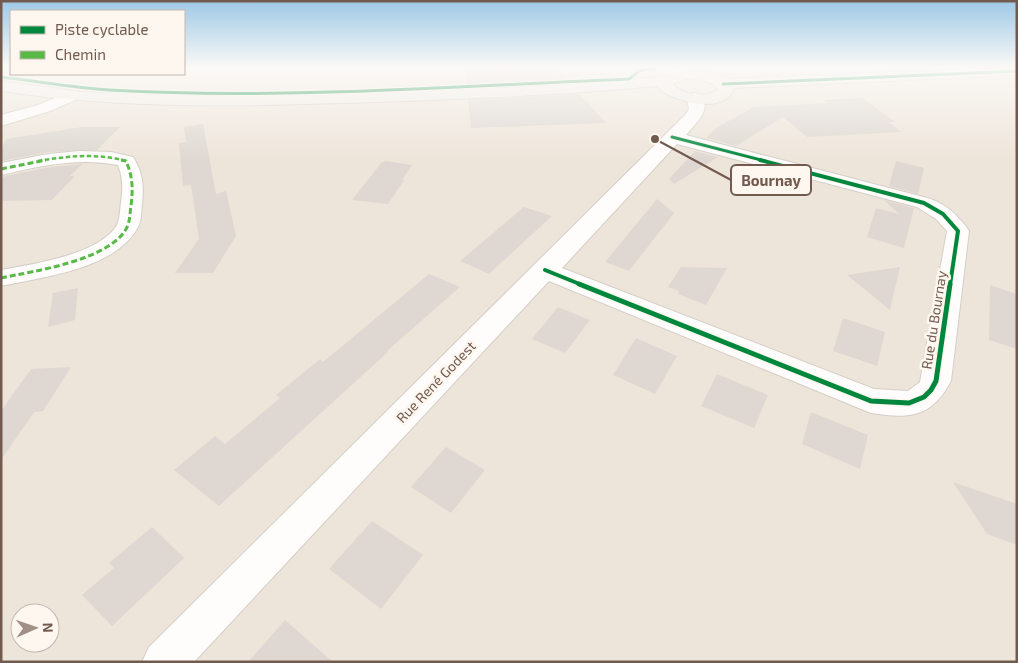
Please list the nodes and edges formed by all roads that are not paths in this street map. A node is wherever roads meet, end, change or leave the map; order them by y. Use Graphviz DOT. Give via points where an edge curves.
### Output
graph roads {
  1 [pos="67,98"];
  2 [pos="112,98"];
  3 [pos="329,98"];
  4 [pos="695,98"];
  5 [pos="1,121"];
  6 [pos="672,137"];
  7 [pos="1,169"];
  8 [pos="544,270"];
  9 [pos="1,278"];
  10 [pos="164,662"];
  1 -- 5 [label="street"];
  2 -- 3 [label="main road" via="248,101"];
  4 -- 6 [label="street, Rue René Godest" via="697,109 694,116"];
  6 -- 8 [label="street, Rue René Godest"];
  6 -- 8 [label="street, Rue du Bournay" via="924,203 950,219 958,231 936,381 931,392 920,400 894,404 871,401"];
  7 -- 9 [label="street" via="77,156 109,156 126,161 134,179 128,226 118,238 99,251 70,262"];
  8 -- 10 [label="street, Rue René Godest"];
}
